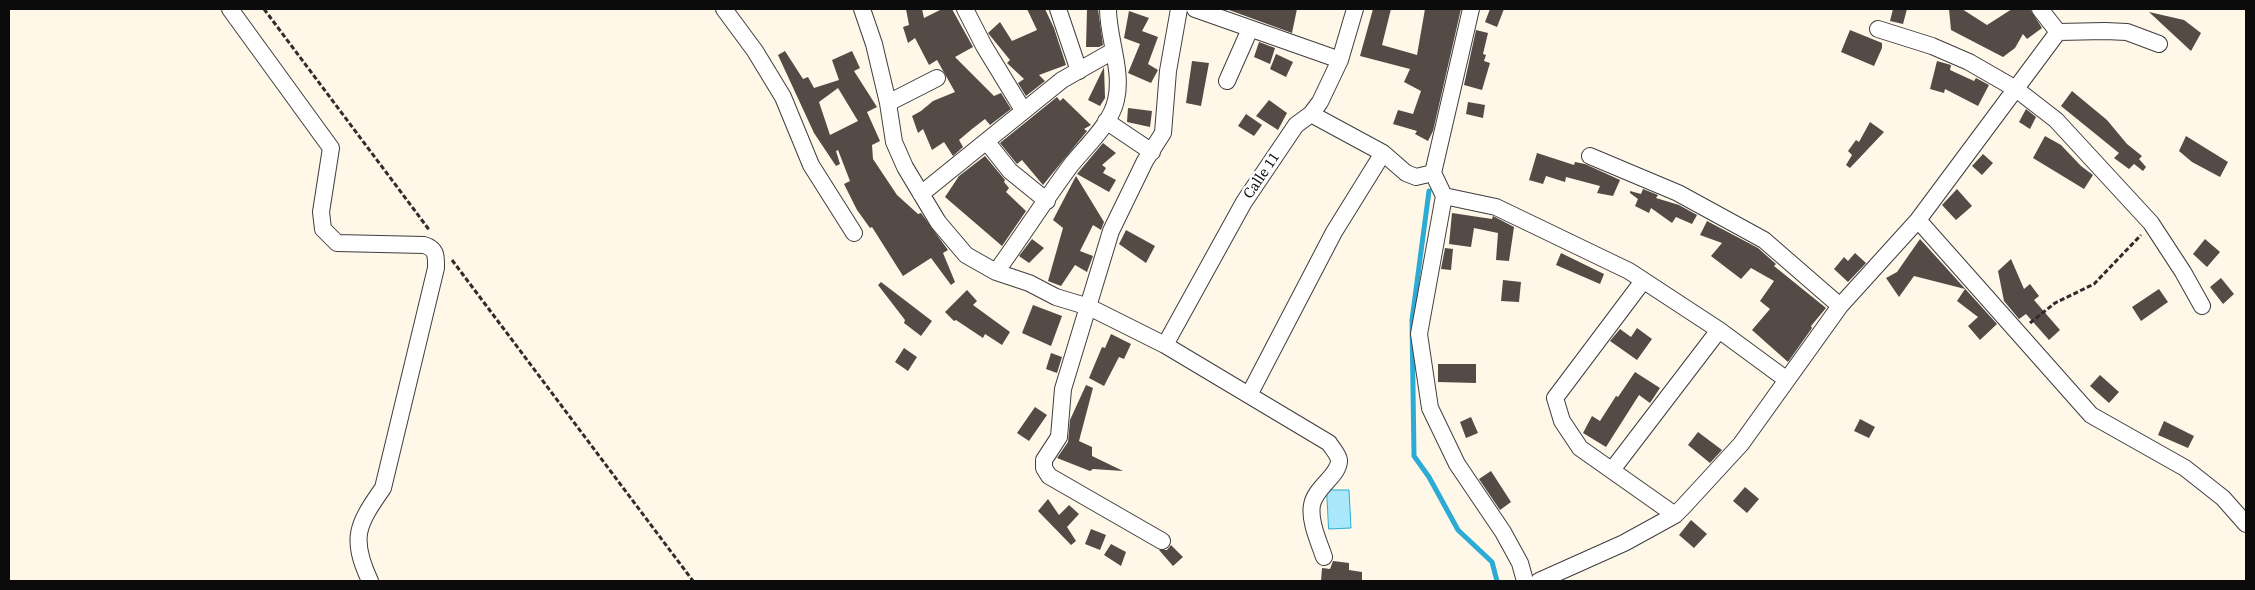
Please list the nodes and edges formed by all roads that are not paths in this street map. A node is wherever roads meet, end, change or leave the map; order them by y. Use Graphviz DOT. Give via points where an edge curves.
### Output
graph roads {
  1 [pos="230,9"];
  2 [pos="724,9"];
  3 [pos="862,9"];
  4 [pos="964,9"];
  5 [pos="1058,9"];
  6 [pos="1108,9"];
  7 [pos="1179,9"];
  8 [pos="1196,9"];
  9 [pos="1355,9"];
  10 [pos="1471,9"];
  11 [pos="2040,9"];
  12 [pos="1250,29"];
  13 [pos="1878,29"];
  14 [pos="2058,32"];
  15 [pos="2159,44"];
  16 [pos="1113,51"];
  17 [pos="1340,60"];
  18 [pos="1079,71"];
  19 [pos="937,78"];
  20 [pos="1227,81"];
  21 [pos="2016,89"];
  22 [pos="888,103"];
  23 [pos="1023,110"];
  24 [pos="1311,114"];
  25 [pos="1106,120"];
  26 [pos="986,142"];
  27 [pos="1152,152"];
  28 [pos="1383,154"];
  29 [pos="1590,156"];
  30 [pos="1433,173"];
  31 [pos="920,194"];
  32 [pos="1444,196"];
  33 [pos="1047,201"];
  34 [pos="1918,220"];
  35 [pos="854,233"];
  36 [pos="996,272"];
  37 [pos="1643,281"];
  38 [pos="1840,306"];
  39 [pos="2202,306"];
  40 [pos="1089,307"];
  41 [pos="1719,330"];
  42 [pos="1165,345"];
  43 [pos="1787,380"];
  44 [pos="1249,395"];
  45 [pos="1612,470"];
  46 [pos="1675,516"];
  47 [pos="2246,524"];
  48 [pos="1162,541"];
  49 [pos="1324,557"];
  50 [pos="370,581"];
  51 [pos="1525,581"];
  52 [pos="1539,581"];
  1 -- 50 [label="street" via="332,148 322,212 323,229 337,243 424,245 432,247 436,253 436,268 383,488 359,528 357,546 360,562"];
  2 -- 35 [label="street" via="783,97 811,165"];
  3 -- 22 [label="street"];
  4 -- 23 [label="street"];
  5 -- 18 [label="street"];
  6 -- 16 [label="street"];
  7 -- 27 [label="street" via="1168,71 1163,133"];
  8 -- 12 [label="street"];
  9 -- 17 [label="street, Calle 11"];
  10 -- 30 [label="street"];
  11 -- 14 [label="street"];
  12 -- 17 [label="street"];
  12 -- 20 [label="street"];
  13 -- 21 [label="street" via="1969,62"];
  14 -- 15 [label="street" via="2126,32"];
  14 -- 21 [label="street"];
  16 -- 18 [label="street"];
  16 -- 25 [label="street" via="1118,83 1116,100"];
  17 -- 24 [label="street, Calle 11"];
  18 -- 23 [label="street"];
  19 -- 22 [label="street"];
  21 -- 34 [label="street"];
  21 -- 39 [label="street" via="2056,120 2152,223"];
  22 -- 31 [label="street" via="894,142"];
  23 -- 26 [label="street"];
  24 -- 28 [label="street"];
  24 -- 42 [label="street, Calle 11" via="1296,125 1244,202"];
  25 -- 27 [label="street"];
  25 -- 33 [label="street"];
  26 -- 31 [label="street"];
  26 -- 33 [label="street" via="1010,171"];
  27 -- 40 [label="street" via="1111,231"];
  28 -- 30 [label="street" via="1406,173 1416,176"];
  28 -- 44 [label="street" via="1334,232"];
  29 -- 38 [label="street" via="1678,193 1764,240"];
  30 -- 32 [label="street"];
  31 -- 36 [label="street" via="966,255"];
  32 -- 37 [label="street" via="1496,207 1629,271"];
  32 -- 51 [label="street" via="1419,334 1430,408 1457,464 1503,532 1520,563"];
  33 -- 36 [label="street"];
  34 -- 38 [label="street"];
  34 -- 47 [label="street" via="2091,415 2185,468 2223,498"];
  36 -- 40 [label="street"];
  37 -- 41 [label="street"];
  37 -- 45 [label="street" via="1555,398 1562,421 1580,448"];
  38 -- 43 [label="street"];
  40 -- 42 [label="street"];
  40 -- 48 [label="street" via="1061,397 1059,437 1044,460 1044,468 1049,476"];
  41 -- 43 [label="street"];
  41 -- 45 [label="street"];
  42 -- 44 [label="street"];
  43 -- 46 [label="street" via="1741,444"];
  44 -- 49 [label="street" via="1323,438 1339,458 1335,472 1316,492 1311,505"];
  45 -- 46 [label="street"];
  46 -- 52 [label="street"];
}
